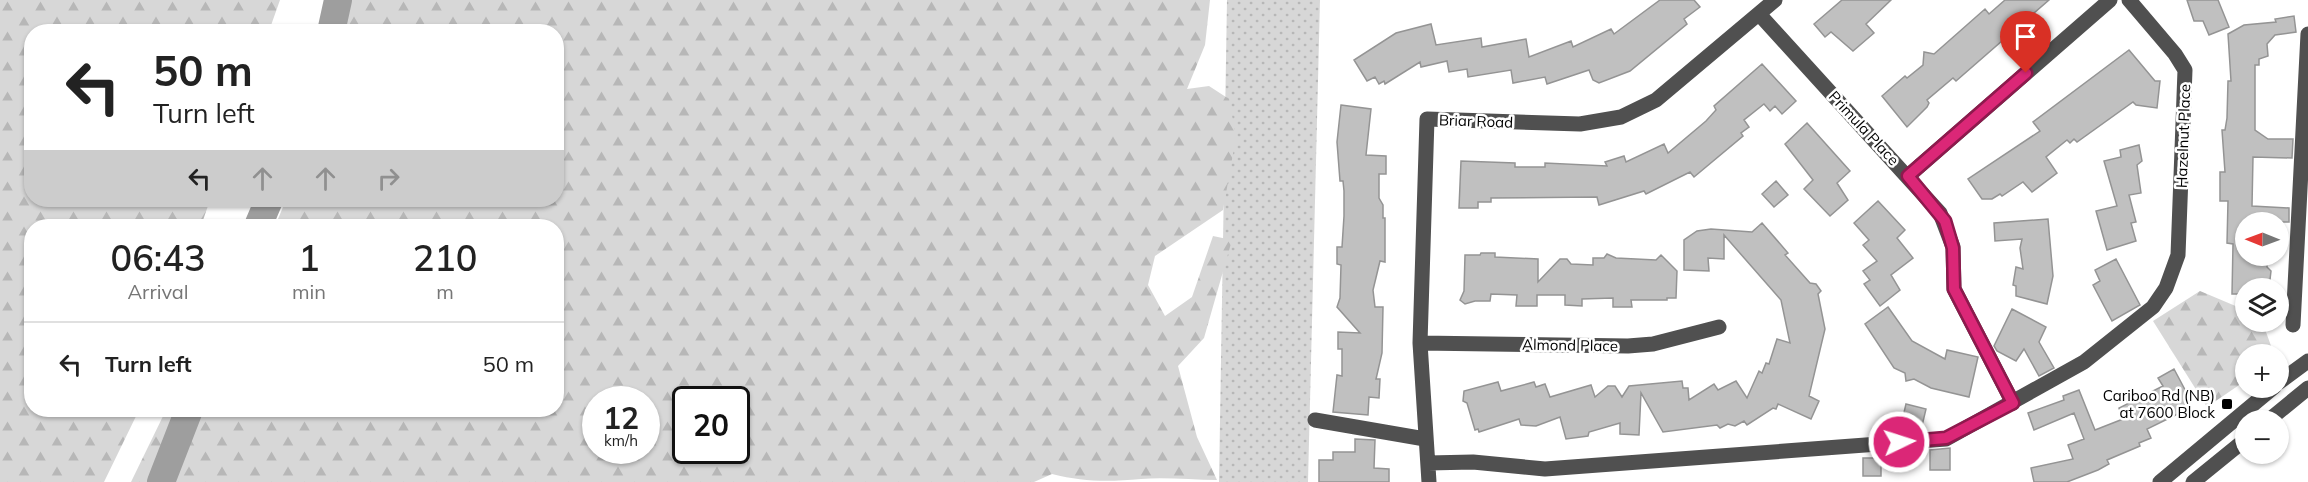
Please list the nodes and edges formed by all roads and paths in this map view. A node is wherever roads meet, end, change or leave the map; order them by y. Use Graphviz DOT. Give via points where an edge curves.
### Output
graph roads {
  1 [pos="1775,0"];
  2 [pos="2110,0"];
  3 [pos="2129,0"];
  4 [pos="1759,14"];
  5 [pos="2308,34"];
  6 [pos="1908,176"];
  7 [pos="2293,325"];
  8 [pos="1719,327"];
  9 [pos="1420,344"];
  10 [pos="2308,361"];
  11 [pos="2289,375"];
  12 [pos="2308,388"];
  13 [pos="2261,398"];
  14 [pos="2013,403"];
  15 [pos="2281,410"];
  16 [pos="1315,420"];
  17 [pos="1425,439"];
  18 [pos="2235,448"];
  19 [pos="1428,463"];
  20 [pos="1429,482"];
  21 [pos="2160,482"];
  22 [pos="2193,482"];
  1 -- 4 [label="street, Briar Road"];
  2 -- 6 [label="street"];
  3 -- 14 [label="street, Hazelnut Place" via="2185,70 2178,255 2166,288 2153,307 2084,362"];
  4 -- 6 [label="street, Primula Place"];
  4 -- 9 [label="street, Briar Road" via="1656,100 1621,117 1580,124 1427,119"];
  5 -- 7 [label="street"];
  6 -- 14 [label="street, Primula Place" via="1940,213 1948,230 1953,248 1954,289"];
  8 -- 9 [label="street, Almond Place" via="1653,344 1628,346"];
  9 -- 17 [label="street, Briar Road"];
  10 -- 11 [label="street"];
  12 -- 15 [label="street"];
  13 -- 21 [label="street"];
  14 -- 19 [label="street, Hazelnut Place" via="1946,438 1545,469 1473,462"];
  16 -- 17 [label="street"];
  17 -- 19 [label="street, Briar Road"];
  18 -- 22 [label="street"];
  19 -- 20 [label="street, Briar Road"];
}
